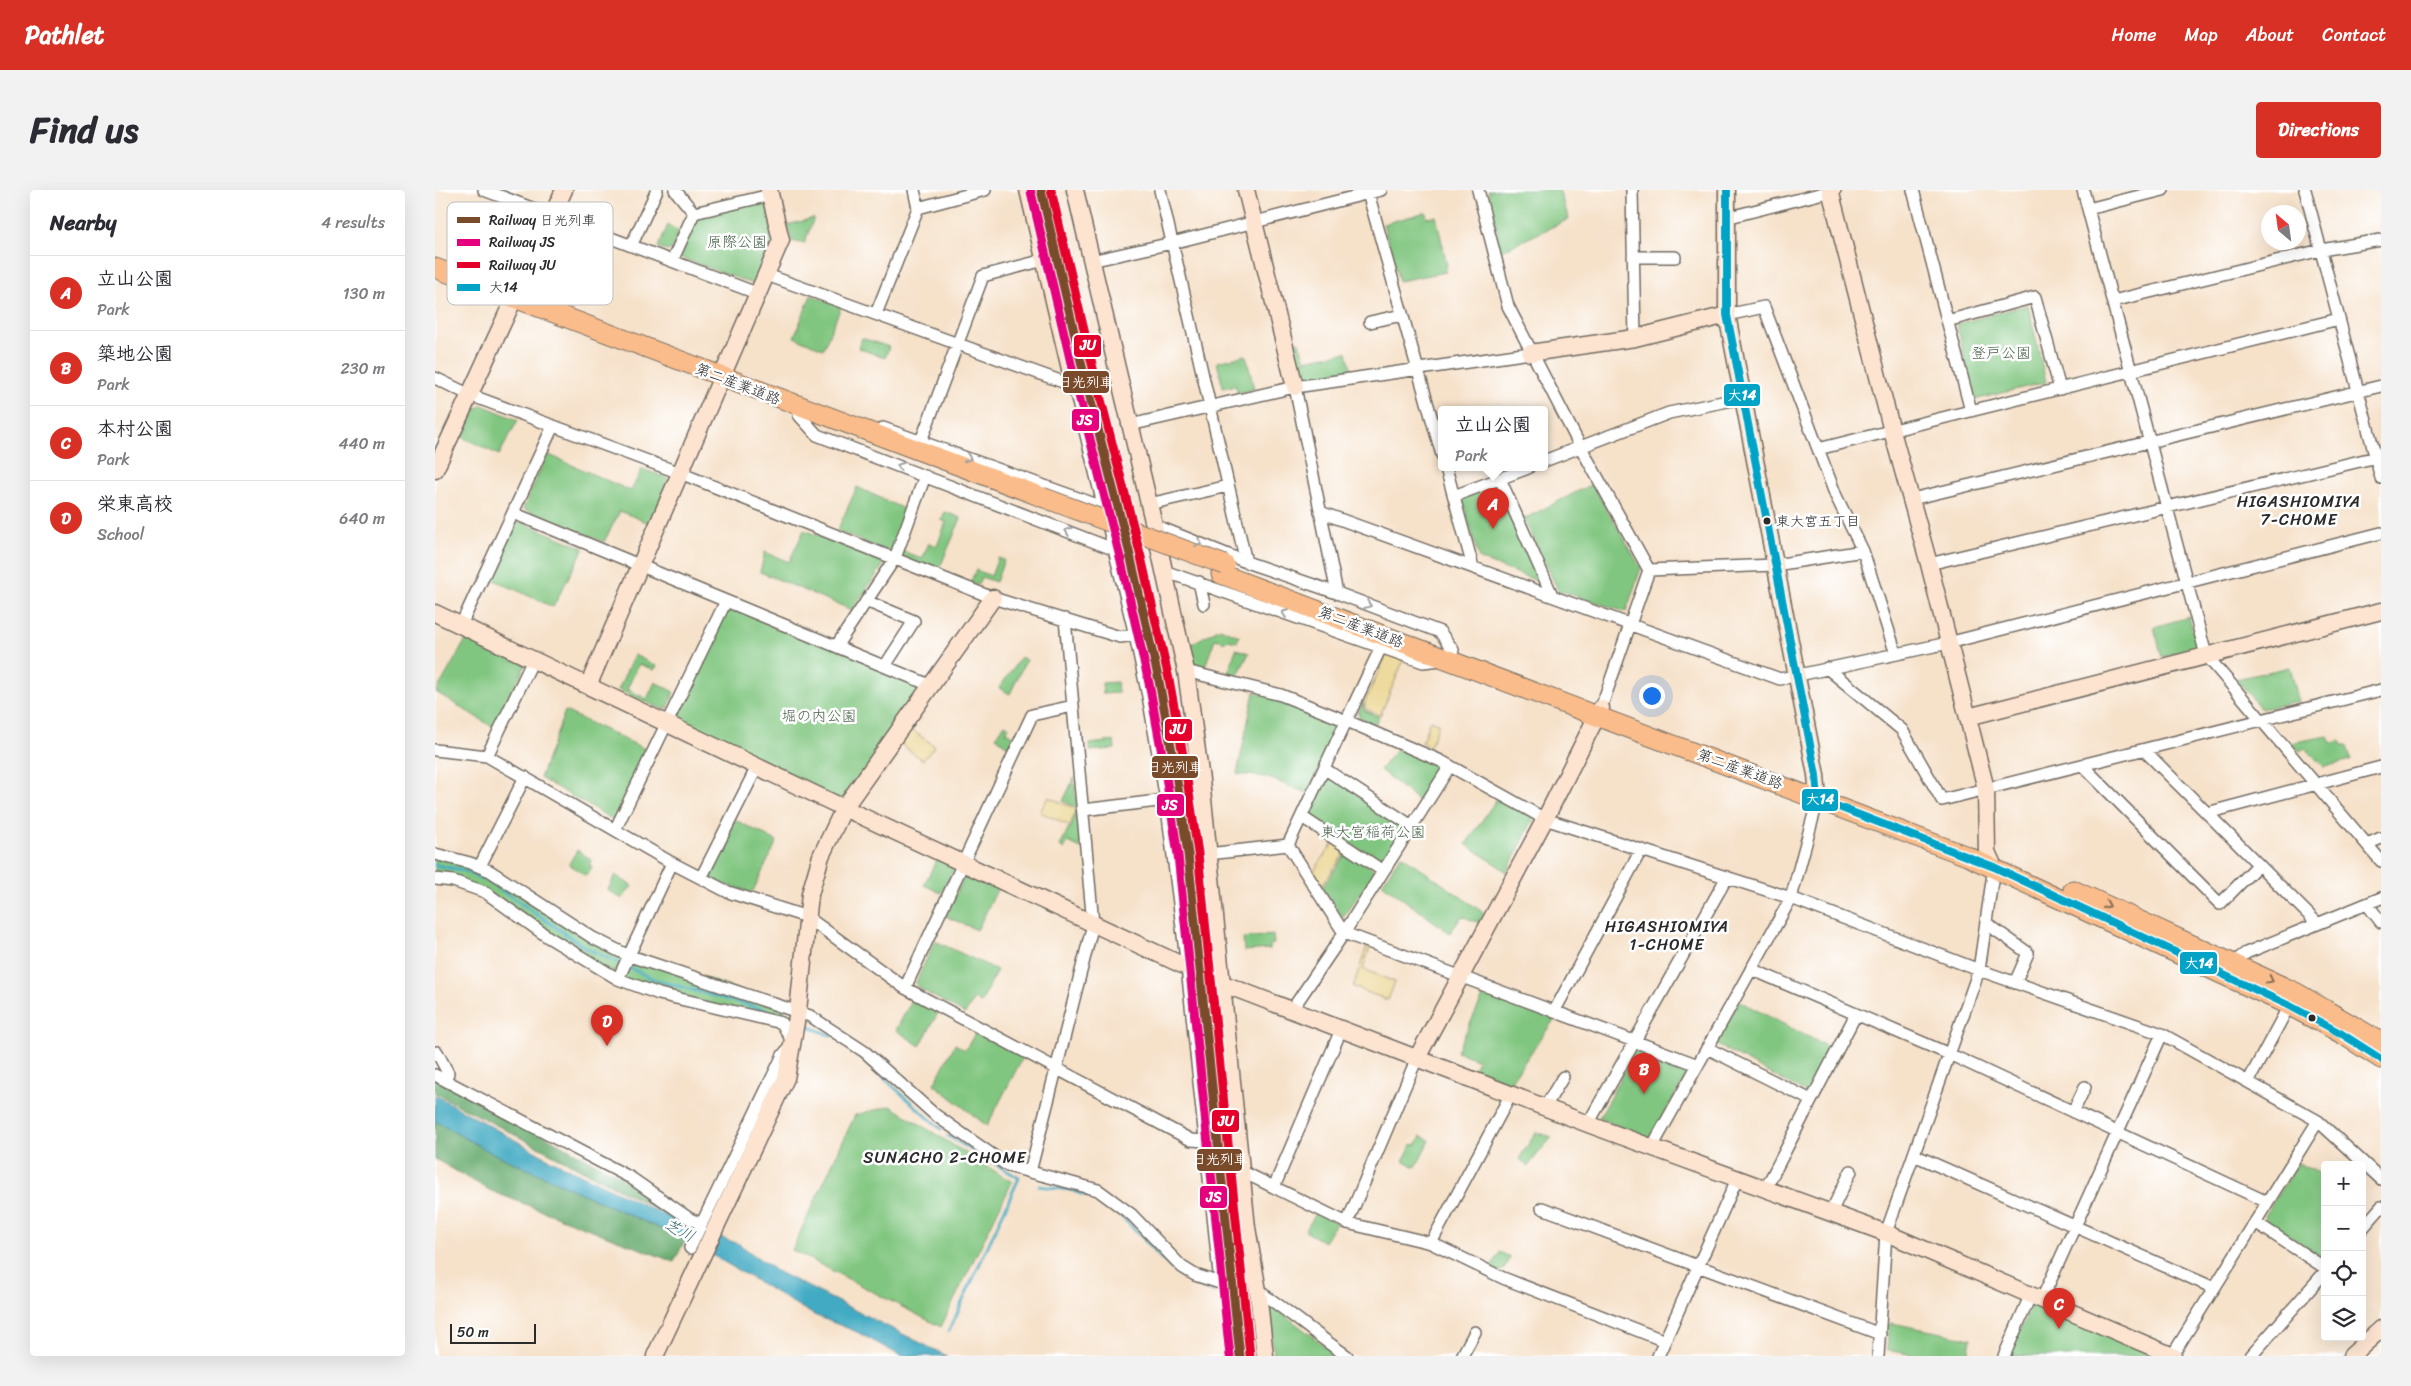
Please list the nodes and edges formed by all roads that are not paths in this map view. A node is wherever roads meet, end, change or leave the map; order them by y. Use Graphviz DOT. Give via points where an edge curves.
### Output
graph roads {
  1 [pos="484,190"];
  2 [pos="564,190"];
  3 [pos="657,190"];
  4 [pos="675,190"];
  5 [pos="914,190"];
  6 [pos="985,190"];
  7 [pos="1027,190"];
  8 [pos="1075,190"];
  9 [pos="1160,190"];
  10 [pos="1246,190"];
  11 [pos="1381,190"];
  12 [pos="1478,190"];
  13 [pos="1632,190"];
  14 [pos="1727,190"];
  15 [pos="1832,190"];
  16 [pos="1913,190"];
  17 [pos="2083,190"];
  18 [pos="2163,190"];
  19 [pos="2305,190"];
  20 [pos="770,192"];
  21 [pos="1368,193"];
  22 [pos="518,202"];
  23 [pos="558,202"];
  24 [pos="918,208"];
  25 [pos="2088,209"];
  26 [pos="694,213"];
  27 [pos="1726,218"];
  28 [pos="1253,222"];
  29 [pos="613,237"];
  30 [pos="2381,240"];
  31 [pos="1172,243"];
  32 [pos="632,244"];
  33 [pos="2321,250"];
  34 [pos="1633,257"];
  35 [pos="1675,257"];
  36 [pos="672,260"];
  37 [pos="1044,260"];
  38 [pos="1091,261"];
  39 [pos="435,268"];
  40 [pos="447,273"];
  41 [pos="767,274"];
  42 [pos="435,278"];
  43 [pos="447,282"];
  44 [pos="759,294"];
  45 [pos="2113,302"];
  46 [pos="511,305"];
  47 [pos="517,305"];
  48 [pos="877,314"];
  49 [pos="1402,315"];
  50 [pos="1727,315"];
  51 [pos="2339,319"];
  52 [pos="1947,321"];
  53 [pos="1370,322"];
  54 [pos="1635,338"];
  55 [pos="958,344"];
  56 [pos="1530,353"];
  57 [pos="1417,369"];
  58 [pos="2131,371"];
  59 [pos="435,378"];
  60 [pos="721,382"];
  61 [pos="1074,386"];
  62 [pos="2381,386"];
  63 [pos="1295,387"];
  64 [pos="2060,389"];
  65 [pos="2358,391"];
  66 [pos="470,395"];
  67 [pos="1742,398"];
  68 [pos="1209,407"];
  69 [pos="1971,411"];
  70 [pos="802,412"];
  71 [pos="1130,425"];
  72 [pos="553,426"];
  73 [pos="1892,431"];
  74 [pos="2149,440"];
  75 [pos="921,441"];
  76 [pos="1438,441"];
  77 [pos="1580,446"];
  78 [pos="1817,449"];
  79 [pos="2378,456"];
  80 [pos="1548,459"];
  81 [pos="435,470"];
  82 [pos="1447,471"];
  83 [pos="1520,471"];
  84 [pos="680,473"];
  85 [pos="925,476"];
  86 [pos="2381,478"];
  87 [pos="1500,479"];
  88 [pos="1228,486"];
  89 [pos="1454,496"];
  90 [pos="1912,499"];
  91 [pos="1149,504"];
  92 [pos="1103,507"];
  93 [pos="2167,507"];
  94 [pos="1321,512"];
  95 [pos="513,513"];
  96 [pos="1154,525"];
  97 [pos="2381,533"];
  98 [pos="1113,549"];
  99 [pos="1863,551"];
  100 [pos="895,558"];
  101 [pos="1246,562"];
  102 [pos="1929,564"];
  103 [pos="640,565"];
  104 [pos="1775,565"];
  105 [pos="1473,567"];
  106 [pos="1649,570"];
  107 [pos="1165,571"];
  108 [pos="2186,581"];
  109 [pos="1199,582"];
  110 [pos="1337,593"];
  111 [pos="1553,595"];
  112 [pos="993,598"];
  113 [pos="726,601"];
  114 [pos="866,601"];
  115 [pos="1204,604"];
  116 [pos="2381,611"];
  117 [pos="435,613"];
  118 [pos="1065,619"];
  119 [pos="1631,624"];
  120 [pos="461,625"];
  121 [pos="1135,635"];
  122 [pos="1948,643"];
  123 [pos="837,645"];
  124 [pos="1381,647"];
  125 [pos="1896,654"];
  126 [pos="1450,655"];
  127 [pos="2206,655"];
  128 [pos="533,660"];
  129 [pos="885,666"];
  130 [pos="1827,668"];
  131 [pos="1185,671"];
  132 [pos="1797,675"];
  133 [pos="588,686"];
  134 [pos="932,686"];
  135 [pos="2381,690"];
  136 [pos="1073,706"];
  137 [pos="1600,712"];
  138 [pos="1968,718"];
  139 [pos="2261,720"];
  140 [pos="1347,721"];
  141 [pos="666,724"];
  142 [pos="435,750"];
  143 [pos="2144,750"];
  144 [pos="487,756"];
  145 [pos="1450,766"];
  146 [pos="2083,766"];
  147 [pos="757,767"];
  148 [pos="2381,767"];
  149 [pos="1325,769"];
  150 [pos="525,777"];
  151 [pos="2316,784"];
  152 [pos="1986,789"];
  153 [pos="1818,794"];
  154 [pos="1166,800"];
  155 [pos="844,808"];
  156 [pos="1083,810"];
  157 [pos="2207,814"];
  158 [pos="1303,817"];
  159 [pos="1545,820"];
  160 [pos="1412,826"];
  161 [pos="615,830"];
  162 [pos="2381,838"];
  163 [pos="2367,844"];
  164 [pos="1288,846"];
  165 [pos="1641,850"];
  166 [pos="435,854"];
  167 [pos="1208,854"];
  168 [pos="1990,859"];
  169 [pos="2381,861"];
  170 [pos="672,863"];
  171 [pos="963,863"];
  172 [pos="2259,865"];
  173 [pos="480,866"];
  174 [pos="1383,871"];
  175 [pos="435,878"];
  176 [pos="701,878"];
  177 [pos="1727,878"];
  178 [pos="1791,898"];
  179 [pos="2381,898"];
  180 [pos="2367,904"];
  181 [pos="807,917"];
  182 [pos="2381,922"];
  183 [pos="1986,923"];
  184 [pos="2317,923"];
  185 [pos="1093,924"];
  186 [pos="1344,933"];
  187 [pos="626,958"];
  188 [pos="1187,967"];
  189 [pos="1751,969"];
  190 [pos="2230,969"];
  191 [pos="1979,970"];
  192 [pos="1460,978"];
  193 [pos="618,979"];
  194 [pos="2015,982"];
  195 [pos="1221,983"];
  196 [pos="905,988"];
  197 [pos="2293,999"];
  198 [pos="1291,1011"];
  199 [pos="1554,1012"];
  200 [pos="1856,1014"];
  201 [pos="797,1018"];
  202 [pos="1341,1030"];
  203 [pos="2162,1034"];
  204 [pos="2374,1038"];
  205 [pos="1635,1041"];
  206 [pos="793,1044"];
  207 [pos="1707,1048"];
  208 [pos="437,1052"];
  209 [pos="1949,1054"];
  210 [pos="1417,1058"];
  211 [pos="2381,1059"];
  212 [pos="1698,1066"];
  213 [pos="1056,1069"];
  214 [pos="440,1077"];
  215 [pos="1563,1077"];
  216 [pos="2248,1082"];
  217 [pos="2085,1087"];
  218 [pos="1511,1094"];
  219 [pos="1811,1100"];
  220 [pos="1545,1107"];
  221 [pos="2073,1112"];
  222 [pos="2318,1121"];
  223 [pos="1588,1124"];
  224 [pos="2118,1132"];
  225 [pos="1205,1141"];
  226 [pos="1652,1147"];
  227 [pos="1914,1154"];
  228 [pos="1241,1171"];
  229 [pos="1851,1171"];
  230 [pos="1030,1172"];
  231 [pos="1737,1177"];
  232 [pos="2381,1179"];
  233 [pos="1275,1187"];
  234 [pos="1766,1188"];
  235 [pos="2267,1202"];
  236 [pos="2381,1207"];
  237 [pos="1542,1208"];
  238 [pos="1831,1212"];
  239 [pos="2255,1222"];
  240 [pos="1347,1223"];
  241 [pos="2366,1224"];
  242 [pos="701,1225"];
  243 [pos="2075,1226"];
  244 [pos="1886,1233"];
  245 [pos="1431,1243"];
  246 [pos="690,1248"];
  247 [pos="2321,1265"];
  248 [pos="1698,1266"];
  249 [pos="2321,1277"];
  250 [pos="2214,1288"];
  251 [pos="1258,1291"];
  252 [pos="2036,1297"];
  253 [pos="2381,1329"];
  254 [pos="1475,1332"];
  255 [pos="1880,1334"];
  256 [pos="1665,1341"];
  257 [pos="655,1356"];
  258 [pos="1265,1356"];
  259 [pos="1347,1356"];
  260 [pos="1462,1356"];
  261 [pos="1658,1356"];
  262 [pos="1878,1356"];
  263 [pos="2004,1356"];
  264 [pos="2173,1356"];
  265 [pos="2251,1356"];
  266 [pos="2351,1356"];
  1 -- 22 [label="street"];
  2 -- 23 [label="street"];
  3 -- 32 [label="street"];
  4 -- 26 [label="street"];
  5 -- 24 [label="street"];
  6 -- 24 [label="street"];
  7 -- 37 [label="street"];
  8 -- 38 [label="street"];
  9 -- 31 [label="street"];
  10 -- 28 [label="street"];
  11 -- 21 [label="street"];
  12 -- 56 [label="street" via="1508,306"];
  13 -- 34 [label="street"];
  14 -- 27 [label="street"];
  15 -- 27 [label="street"];
  15 -- 73 [label="street"];
  16 -- 52 [label="street"];
  17 -- 25 [label="street"];
  18 -- 25 [label="street"];
  19 -- 33 [label="street"];
  20 -- 26 [label="street"];
  20 -- 41 [label="street" via="781,240"];
  21 -- 28 [label="street"];
  21 -- 49 [label="street"];
  24 -- 48 [label="street"];
  25 -- 45 [label="street"];
  26 -- 36 [label="street"];
  27 -- 50 [label="street"];
  28 -- 31 [label="street"];
  28 -- 63 [label="street"];
  29 -- 32 [label="street"];
  30 -- 33 [label="street"];
  31 -- 38 [label="street"];
  31 -- 68 [label="street"];
  32 -- 36 [label="street"];
  33 -- 45 [label="street"];
  33 -- 51 [label="street"];
  34 -- 35 [label="street"];
  34 -- 54 [label="street"];
  36 -- 44 [label="street"];
  37 -- 55 [label="street" via="983,276"];
  37 -- 61 [label="street"];
  38 -- 71 [label="street"];
  39 -- 40 [label="main road, 第二産業道路"];
  41 -- 44 [label="street"];
  41 -- 48 [label="street"];
  42 -- 43 [label="main road, 第二産業道路"];
  44 -- 60 [label="street"];
  45 -- 58 [label="street"];
  46 -- 66 [label="street"];
  47 -- 60 [label="main road, 第二産業道路"];
  48 -- 55 [label="street"];
  49 -- 53 [label="street"];
  49 -- 57 [label="street"];
  50 -- 54 [label="street"];
  50 -- 67 [label="street"];
  50 -- 78 [label="street" via="1764,307"];
  51 -- 58 [label="street"];
  51 -- 65 [label="street"];
  52 -- 64 [label="street" via="2035,297"];
  52 -- 69 [label="street"];
  54 -- 56 [label="street"];
  55 -- 61 [label="street"];
  55 -- 75 [label="street"];
  56 -- 57 [label="street"];
  56 -- 77 [label="street"];
  57 -- 63 [label="street"];
  57 -- 76 [label="street"];
  58 -- 64 [label="street"];
  58 -- 74 [label="street"];
  59 -- 66 [label="street"];
  60 -- 70 [label="main road, 第二産業道路"];
  60 -- 84 [label="street"];
  61 -- 92 [label="street"];
  62 -- 65 [label="street"];
  63 -- 68 [label="street"];
  63 -- 94 [label="street"];
  64 -- 69 [label="street"];
  65 -- 74 [label="street"];
  65 -- 79 [label="street"];
  66 -- 72 [label="street"];
  66 -- 81 [label="street"];
  67 -- 77 [label="street" via="1669,413"];
  67 -- 104 [label="street"];
  68 -- 71 [label="street"];
  68 -- 88 [label="street"];
  69 -- 73 [label="street"];
  70 -- 75 [label="street" via="834,410"];
  85 -- 70 [label="street, one-way" via="817,435"];
  70 -- 126 [label="main road, 第二産業道路, bridge"];
  71 -- 91 [label="street"];
  72 -- 84 [label="street"];
  72 -- 95 [label="street"];
  73 -- 78 [label="street"];
  73 -- 90 [label="street"];
  74 -- 90 [label="street"];
  74 -- 93 [label="street"];
  75 -- 92 [label="street, one-way"];
  77 -- 80 [label="street"];
  77 -- 106 [label="street"];
  78 -- 99 [label="street"];
  79 -- 86 [label="street"];
  79 -- 93 [label="street"];
  82 -- 89 [label="street"];
  83 -- 87 [label="street"];
  84 -- 100 [label="street"];
  84 -- 103 [label="street"];
  98 -- 85 [label="street, one-way"];
  85 -- 100 [label="street"];
  87 -- 89 [label="street"];
  87 -- 111 [label="street"];
  88 -- 91 [label="street"];
  88 -- 101 [label="street"];
  89 -- 105 [label="street"];
  90 -- 102 [label="street"];
  91 -- 96 [label="street"];
  92 -- 98 [label="street"];
  93 -- 102 [label="street"];
  93 -- 108 [label="street"];
  94 -- 105 [label="street"];
  94 -- 110 [label="street"];
  95 -- 103 [label="street"];
  95 -- 120 [label="street"];
  96 -- 101 [label="street, one-way"];
  96 -- 107 [label="street"];
  97 -- 108 [label="street"];
  98 -- 121 [label="street"];
  99 -- 104 [label="street"];
  99 -- 125 [label="street"];
  100 -- 112 [label="street"];
  100 -- 114 [label="street"];
  101 -- 110 [label="street"];
  102 -- 122 [label="street"];
  103 -- 113 [label="street"];
  103 -- 133 [label="street"];
  104 -- 106 [label="street"];
  104 -- 132 [label="street"];
  105 -- 111 [label="street"];
  106 -- 119 [label="street"];
  107 -- 109 [label="street"];
  107 -- 131 [label="street"];
  108 -- 122 [label="street"];
  108 -- 127 [label="street"];
  109 -- 115 [label="street"];
  124 -- 109 [label="street, one-way"];
  110 -- 126 [label="street, one-way" via="1440,632"];
  111 -- 119 [label="street"];
  112 -- 118 [label="street"];
  112 -- 134 [label="street"];
  113 -- 123 [label="street"];
  113 -- 141 [label="street"];
  114 -- 123 [label="street"];
  114 -- 129 [label="street" via="914,621"];
  116 -- 127 [label="street"];
  117 -- 120 [label="street"];
  118 -- 121 [label="street" via="1121,637"];
  118 -- 136 [label="street"];
  119 -- 132 [label="street" via="1780,679"];
  119 -- 137 [label="street"];
  120 -- 128 [label="street"];
  121 -- 154 [label="street"];
  122 -- 125 [label="street"];
  122 -- 138 [label="street"];
  123 -- 129 [label="street"];
  124 -- 126 [label="street" via="1423,662"];
  124 -- 140 [label="street"];
  125 -- 130 [label="street"];
  126 -- 137 [label="main road, 第二産業道路"];
  127 -- 138 [label="street"];
  127 -- 139 [label="street"];
  128 -- 133 [label="street"];
  128 -- 144 [label="street"];
  129 -- 134 [label="street"];
  130 -- 132 [label="street"];
  130 -- 152 [label="street" via="1902,730 1942,800"];
  131 -- 140 [label="street" via="1281,695"];
  131 -- 167 [label="street"];
  132 -- 153 [label="street"];
  133 -- 141 [label="street"];
  134 -- 155 [label="street"];
  135 -- 139 [label="street"];
  136 -- 156 [label="street"];
  136 -- 171 [label="street" via="1032,715"];
  137 -- 153 [label="main road, 第二産業道路"];
  137 -- 159 [label="street"];
  138 -- 152 [label="street"];
  139 -- 143 [label="street"];
  139 -- 151 [label="street"];
  140 -- 145 [label="street"];
  140 -- 149 [label="street"];
  141 -- 147 [label="street"];
  141 -- 161 [label="street"];
  142 -- 144 [label="street"];
  143 -- 146 [label="street"];
  143 -- 157 [label="street"];
  144 -- 150 [label="street"];
  145 -- 159 [label="street"];
  145 -- 160 [label="street"];
  146 -- 152 [label="street"];
  146 -- 172 [label="street" via="2220,904"];
  147 -- 155 [label="street"];
  147 -- 176 [label="street"];
  148 -- 151 [label="street"];
  149 -- 158 [label="street"];
  149 -- 160 [label="street"];
  150 -- 161 [label="street"];
  150 -- 173 [label="street"];
  151 -- 157 [label="street"];
  151 -- 163 [label="street"];
  152 -- 168 [label="street"];
  153 -- 168 [label="main road, 第二産業道路"];
  153 -- 178 [label="street"];
  154 -- 156 [label="street"];
  154 -- 188 [label="street"];
  155 -- 171 [label="street"];
  155 -- 181 [label="street" via="818,865"];
  156 -- 185 [label="street"];
  157 -- 172 [label="street"];
  158 -- 164 [label="street"];
  158 -- 174 [label="street"];
  159 -- 165 [label="street"];
  159 -- 192 [label="street"];
  160 -- 174 [label="street"];
  161 -- 170 [label="street"];
  162 -- 163 [label="street"];
  163 -- 169 [label="street"];
  164 -- 167 [label="street"];
  164 -- 186 [label="street"];
  165 -- 177 [label="street"];
  165 -- 199 [label="street"];
  166 -- 173 [label="street"];
  167 -- 195 [label="street"];
  168 -- 183 [label="street"];
  168 -- 190 [label="main road, 第二産業道路"];
  170 -- 176 [label="street"];
  170 -- 187 [label="street"];
  171 -- 185 [label="street"];
  171 -- 196 [label="street"];
  172 -- 184 [label="street"];
  173 -- 187 [label="street" via="511,882"];
  174 -- 186 [label="street"];
  175 -- 193 [label="street" via="453,880 485,892 548,937"];
  176 -- 181 [label="street" via="728,892"];
  177 -- 178 [label="street"];
  177 -- 205 [label="street"];
  178 -- 189 [label="street"];
  178 -- 191 [label="street"];
  179 -- 180 [label="street"];
  180 -- 182 [label="street"];
  180 -- 184 [label="street"];
  181 -- 196 [label="street"];
  181 -- 201 [label="street"];
  183 -- 191 [label="street"];
  183 -- 194 [label="street" via="2028,953"];
  184 -- 190 [label="street" via="2246,953"];
  185 -- 188 [label="street"];
  185 -- 213 [label="street"];
  186 -- 192 [label="street"];
  186 -- 198 [label="street"];
  187 -- 193 [label="street"];
  187 -- 201 [label="street" via="687,976"];
  188 -- 195 [label="street"];
  188 -- 225 [label="street"];
  189 -- 200 [label="street"];
  189 -- 207 [label="street"];
  190 -- 197 [label="main road, 第二産業道路"];
  191 -- 194 [label="street"];
  191 -- 209 [label="street"];
  192 -- 199 [label="street"];
  192 -- 210 [label="street"];
  193 -- 206 [label="street" via="659,994 782,1024"];
  194 -- 203 [label="street"];
  195 -- 198 [label="street"];
  195 -- 228 [label="street"];
  196 -- 213 [label="street"];
  197 -- 204 [label="main road, 第二産業道路"];
  197 -- 216 [label="street"];
  198 -- 202 [label="street"];
  199 -- 205 [label="street"];
  200 -- 209 [label="street"];
  200 -- 219 [label="street"];
  201 -- 206 [label="street"];
  201 -- 230 [label="street" via="810,1016 865,1052 934,1114 1008,1166"];
  202 -- 210 [label="street"];
  202 -- 233 [label="street"];
  203 -- 216 [label="street"];
  203 -- 224 [label="street"];
  204 -- 211 [label="main road, 第二産業道路"];
  205 -- 212 [label="street"];
  205 -- 223 [label="street"];
  206 -- 242 [label="street" via="783,1055"];
  206 -- 257 [label="street" via="779,1094"];
  207 -- 212 [label="street"];
  207 -- 219 [label="street"];
  208 -- 214 [label="street" via="448,1072"];
  209 -- 221 [label="street"];
  209 -- 227 [label="street"];
  210 -- 218 [label="street"];
  210 -- 240 [label="street"];
  212 -- 226 [label="street"];
  213 -- 225 [label="street" via="1191,1140"];
  213 -- 230 [label="street"];
  214 -- 242 [label="street" via="631,1178"];
  215 -- 220 [label="street"];
  216 -- 222 [label="street"];
  217 -- 221 [label="street"];
  218 -- 220 [label="street"];
  218 -- 245 [label="street"];
  219 -- 234 [label="street"];
  220 -- 223 [label="street"];
  221 -- 224 [label="street"];
  222 -- 232 [label="street"];
  222 -- 235 [label="street"];
  223 -- 226 [label="street"];
  224 -- 235 [label="street"];
  224 -- 243 [label="street"];
  225 -- 230 [label="street" via="1220,1282 1195,1275 1182,1267 1131,1215 1098,1190"];
  226 -- 231 [label="street"];
  227 -- 243 [label="street"];
  227 -- 244 [label="street"];
  228 -- 233 [label="street"];
  228 -- 251 [label="street"];
  229 -- 238 [label="street"];
  231 -- 234 [label="street"];
  231 -- 248 [label="street"];
  233 -- 240 [label="street"];
  234 -- 238 [label="street"];
  235 -- 239 [label="street"];
  236 -- 241 [label="street"];
  237 -- 248 [label="street"];
  238 -- 244 [label="street"];
  239 -- 247 [label="street"];
  239 -- 250 [label="street"];
  240 -- 245 [label="street"];
  242 -- 246 [label="street"];
  243 -- 250 [label="street"];
  243 -- 252 [label="street"];
  244 -- 252 [label="street"];
  244 -- 255 [label="street"];
  245 -- 256 [label="street" via="1503,1278"];
  248 -- 255 [label="street"];
  248 -- 256 [label="street"];
  249 -- 265 [label="street"];
  250 -- 264 [label="street"];
  251 -- 258 [label="street"];
  251 -- 259 [label="street" via="1283,1306"];
  252 -- 263 [label="street"];
  252 -- 264 [label="street"];
  253 -- 266 [label="street"];
  254 -- 260 [label="street"];
  255 -- 262 [label="street"];
  256 -- 261 [label="street"];
}
